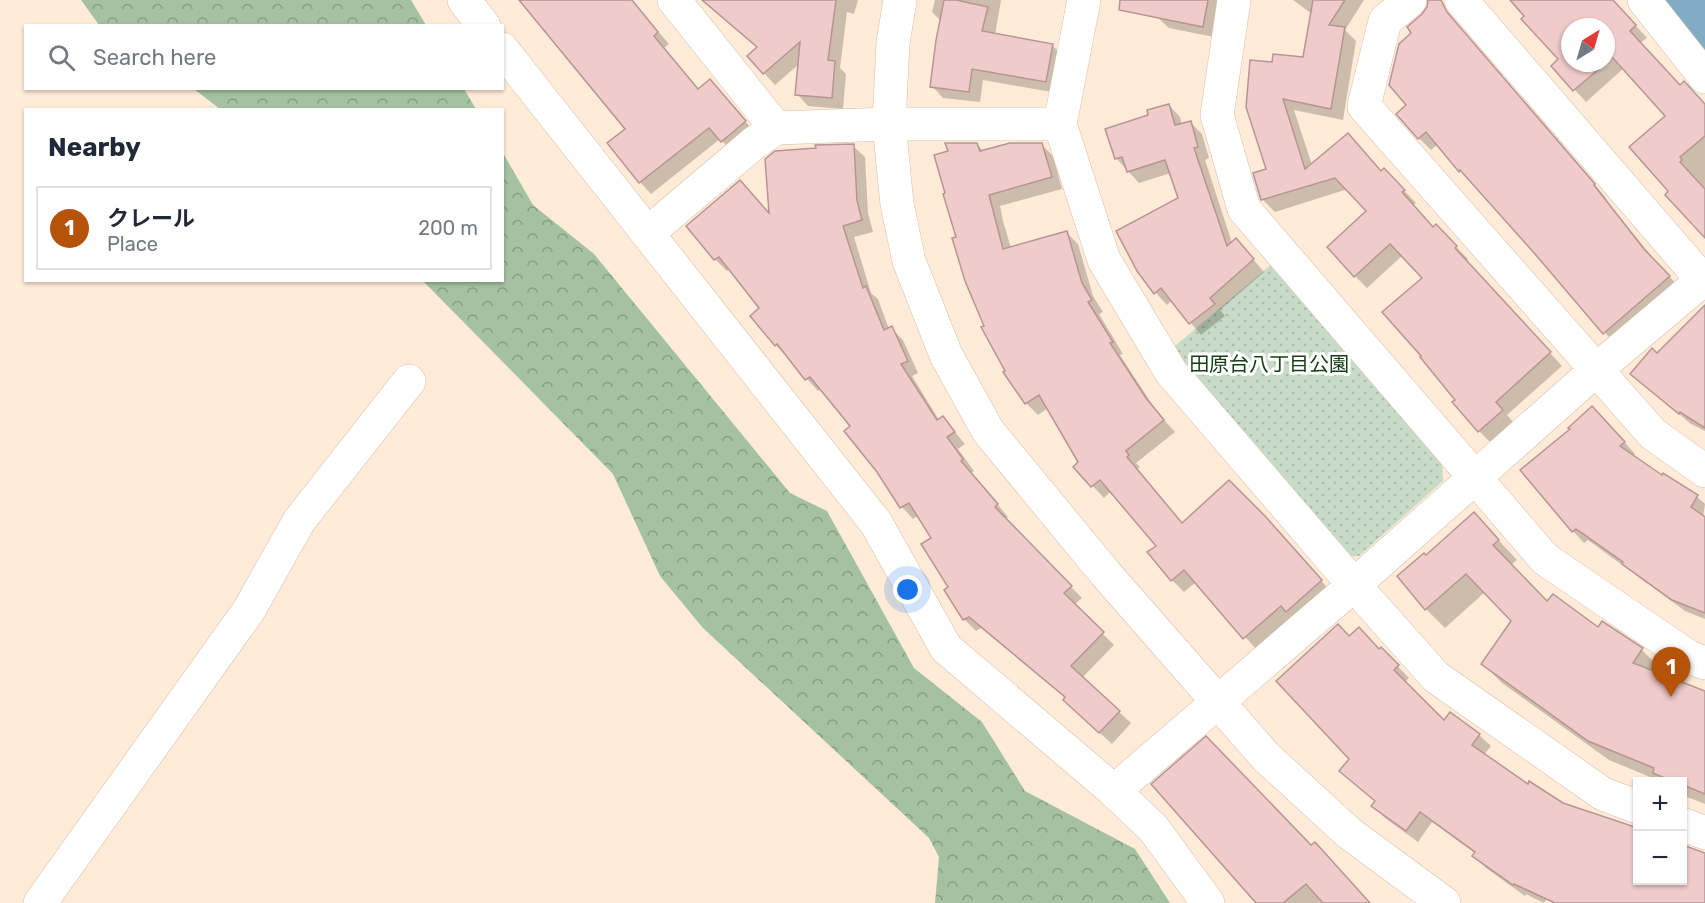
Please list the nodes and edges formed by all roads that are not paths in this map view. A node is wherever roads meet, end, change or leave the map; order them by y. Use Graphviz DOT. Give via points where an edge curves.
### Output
graph roads {
  1 [pos="464,0"];
  2 [pos="674,0"];
  3 [pos="900,0"];
  4 [pos="1084,0"];
  5 [pos="1234,0"];
  6 [pos="1410,0"];
  7 [pos="1461,0"];
  8 [pos="1644,0"];
  9 [pos="482,24"];
  10 [pos="504,51"];
  11 [pos="1705,77"];
  12 [pos="889,124"];
  13 [pos="1060,124"];
  14 [pos="776,128"];
  15 [pos="649,232"];
  16 [pos="1704,281"];
  17 [pos="1596,370"];
  18 [pos="409,381"];
  19 [pos="1705,471"];
  20 [pos="1475,477"];
  21 [pos="1353,585"];
  22 [pos="1705,663"];
  23 [pos="1219,702"];
  24 [pos="1114,791"];
  25 [pos="1633,805"];
  26 [pos="1687,826"];
  27 [pos="1705,833"];
  28 [pos="39,903"];
  29 [pos="1208,903"];
  30 [pos="1444,903"];
  1 -- 9 [label="street"];
  2 -- 14 [label="street"];
  3 -- 12 [label="street" via="893,44"];
  4 -- 13 [label="street"];
  5 -- 20 [label="street" via="1216,115 1244,210"];
  6 -- 17 [label="street" via="1385,21 1364,106"];
  7 -- 16 [label="street"];
  8 -- 11 [label="street"];
  10 -- 15 [label="street"];
  12 -- 13 [label="street"];
  12 -- 14 [label="street"];
  12 -- 23 [label="street" via="897,204 909,261 946,355 988,431 1105,573"];
  13 -- 21 [label="street" via="1104,260 1171,372"];
  14 -- 15 [label="street"];
  15 -- 24 [label="street" via="876,522 946,648"];
  16 -- 17 [label="street"];
  17 -- 19 [label="street" via="1653,434"];
  17 -- 20 [label="street"];
  18 -- 28 [label="street" via="299,521 249,610"];
  20 -- 21 [label="street"];
  20 -- 22 [label="street" via="1545,559 1689,657"];
  21 -- 23 [label="street"];
  21 -- 25 [label="street" via="1436,677 1603,794"];
  23 -- 24 [label="street"];
  23 -- 30 [label="street" via="1266,757 1348,833"];
  24 -- 29 [label="street" via="1153,828"];
  26 -- 27 [label="street"];
}
